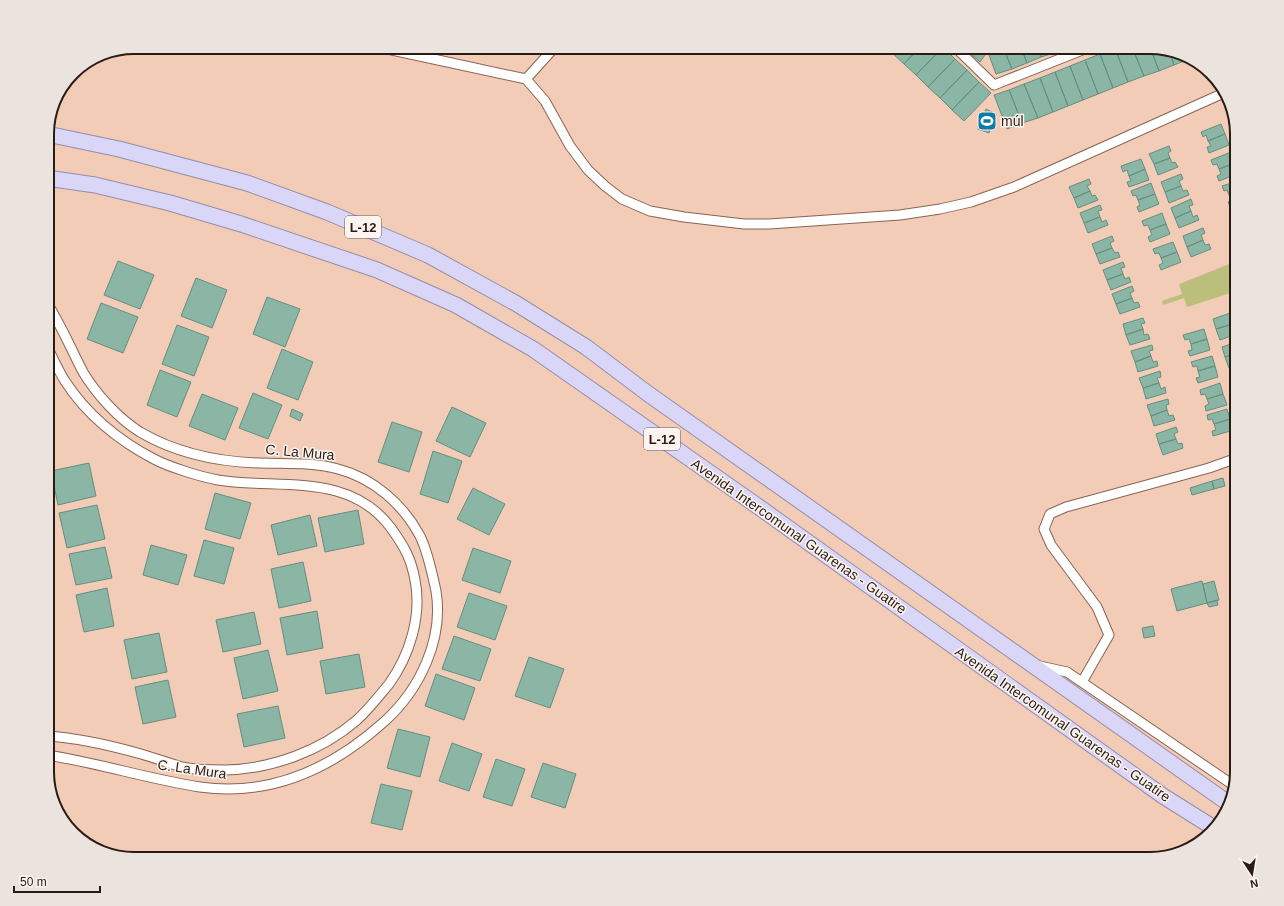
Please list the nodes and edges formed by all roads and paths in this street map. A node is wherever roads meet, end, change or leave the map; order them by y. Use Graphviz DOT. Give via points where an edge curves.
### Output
graph roads {
  1 [pos="410,54"];
  2 [pos="549,54"];
  3 [pos="962,54"];
  4 [pos="1073,54"];
  5 [pos="526,79"];
  6 [pos="1220,95"];
  7 [pos="54,135"];
  8 [pos="54,179"];
  9 [pos="54,314"];
  10 [pos="54,361"];
  11 [pos="1230,460"];
  12 [pos="1030,664"];
  13 [pos="1082,682"];
  14 [pos="54,736"];
  15 [pos="54,756"];
  16 [pos="1229,781"];
  17 [pos="1225,801"];
  18 [pos="1210,826"];
  1 -- 5 [label="street"];
  2 -- 5 [label="street"];
  3 -- 4 [label="street" via="994,86"];
  5 -- 6 [label="street" via="545,101 570,146 588,170 622,199 650,211 684,218 744,224 900,215 971,202 1014,187"];
  7 -- 12 [label="highway, Avenida Intercomunal Guarenas - Guatire / L-12" via="119,149 247,183 327,212 428,255 517,304 586,347"];
  8 -- 18 [label="highway, Avenida Intercomunal Guarenas - Guatire / L-12" via="95,185 170,202 240,224 377,270 462,308 533,349 1163,796"];
  9 -- 15 [label="street, C. La Mura" via="84,373 100,397 138,431 169,446 198,455 250,462 319,465 339,469 365,479 387,495 405,513 420,538 434,581 438,603 437,625 423,671 399,706 372,732 330,762 284,782 234,789 202,787"];
  10 -- 14 [label="street" via="64,381 102,424 154,459 216,480 321,487 346,494 367,505 386,522 404,546 412,564 417,589 413,633 394,677 378,698 357,720 336,735 277,763 243,769 184,768 101,743 74,737"];
  11 -- 13 [label="street" via="1050,514 1044,529 1051,545 1097,608 1109,635"];
  12 -- 13 [label="street, Avenida Intercomunal Guarenas - Guatire / L-12" via="1067,672"];
  12 -- 17 [label="highway, Avenida Intercomunal Guarenas - Guatire / L-12"];
  13 -- 16 [label="street, Avenida Intercomunal Guarenas - Guatire / L-12"];
}
